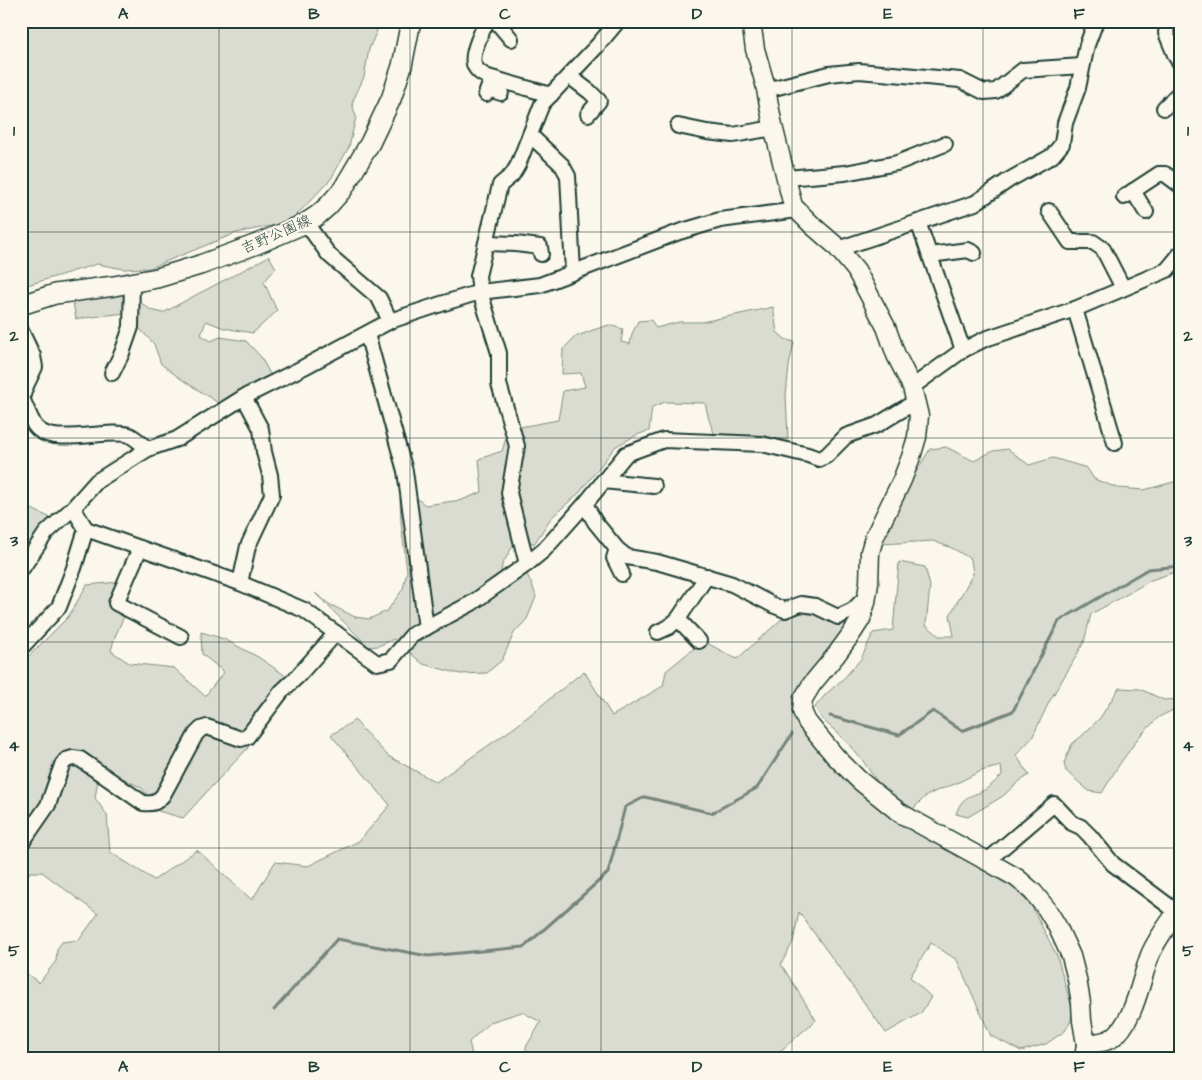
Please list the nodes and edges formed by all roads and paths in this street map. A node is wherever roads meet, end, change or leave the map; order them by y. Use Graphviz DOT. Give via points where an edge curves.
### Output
graph roads {
  1 [pos="411,21"];
  2 [pos="487,21"];
  3 [pos="496,21"];
  4 [pos="618,21"];
  5 [pos="751,21"];
  6 [pos="1096,21"];
  7 [pos="1168,21"];
  8 [pos="511,39"];
  9 [pos="1181,64"];
  10 [pos="1082,66"];
  11 [pos="568,76"];
  12 [pos="766,90"];
  13 [pos="1181,91"];
  14 [pos="551,95"];
  15 [pos="1164,108"];
  16 [pos="588,114"];
  17 [pos="678,126"];
  18 [pos="774,128"];
  19 [pos="530,135"];
  20 [pos="945,144"];
  21 [pos="786,178"];
  22 [pos="1181,186"];
  23 [pos="797,210"];
  24 [pos="1049,211"];
  25 [pos="1146,212"];
  26 [pos="918,222"];
  27 [pos="306,223"];
  28 [pos="486,243"];
  29 [pos="838,249"];
  30 [pos="974,252"];
  31 [pos="1181,253"];
  32 [pos="541,254"];
  33 [pos="930,255"];
  34 [pos="573,272"];
  35 [pos="132,282"];
  36 [pos="1123,288"];
  37 [pos="480,292"];
  38 [pos="21,305"];
  39 [pos="1075,309"];
  40 [pos="390,321"];
  41 [pos="21,331"];
  42 [pos="367,334"];
  43 [pos="963,350"];
  44 [pos="112,373"];
  45 [pos="914,394"];
  46 [pos="244,397"];
  47 [pos="1115,443"];
  48 [pos="148,449"];
  49 [pos="603,481"];
  50 [pos="654,486"];
  51 [pos="585,504"];
  52 [pos="73,508"];
  53 [pos="86,529"];
  54 [pos="140,548"];
  55 [pos="617,549"];
  56 [pos="527,564"];
  57 [pos="21,570"];
  58 [pos="622,574"];
  59 [pos="707,576"];
  60 [pos="240,582"];
  61 [pos="867,596"];
  62 [pos="678,619"];
  63 [pos="426,628"];
  64 [pos="658,632"];
  65 [pos="336,633"];
  66 [pos="181,637"];
  67 [pos="699,641"];
  68 [pos="21,648"];
  69 [pos="21,844"];
  70 [pos="987,861"];
  71 [pos="1179,909"];
  72 [pos="1085,1051"];
  1 -- 27 [label="main road, 吉野公園線" via="394,92 370,143 336,199"];
  2 -- 14 [label="street" via="475,49 473,63 492,89"];
  3 -- 8 [label="street"];
  4 -- 11 [label="street"];
  5 -- 12 [label="street"];
  6 -- 10 [label="street"];
  7 -- 9 [label="street" via="1166,33"];
  10 -- 12 [label="street" via="1023,70 996,91 984,92 960,80 859,71 829,74"];
  10 -- 26 [label="street" via="1062,144 1052,156 975,203"];
  11 -- 14 [label="street"];
  11 -- 16 [label="street" via="598,101"];
  12 -- 18 [label="street"];
  13 -- 15 [label="street"];
  14 -- 19 [label="street" via="542,104"];
  17 -- 18 [label="street" via="733,135"];
  18 -- 21 [label="street"];
  19 -- 28 [label="street" via="512,175 500,185"];
  19 -- 34 [label="street" via="562,165 568,176"];
  20 -- 21 [label="street" via="897,163 845,173"];
  21 -- 23 [label="street"];
  22 -- 25 [label="street" via="1159,174 1128,194"];
  23 -- 29 [label="street"];
  23 -- 34 [label="street" via="720,220"];
  24 -- 36 [label="street" via="1070,242 1093,242 1102,249"];
  26 -- 29 [label="street"];
  26 -- 33 [label="street"];
  27 -- 35 [label="main road, 吉野公園線" via="200,265"];
  27 -- 40 [label="street" via="329,255 380,298"];
  28 -- 32 [label="street" via="540,248"];
  28 -- 37 [label="street" via="478,276"];
  29 -- 45 [label="street" via="856,270 886,327"];
  30 -- 33 [label="street"];
  31 -- 36 [label="street" via="1167,270"];
  33 -- 43 [label="street"];
  34 -- 37 [label="street" via="540,285"];
  35 -- 38 [label="main road, 吉野公園線" via="55,294"];
  35 -- 44 [label="street" via="130,327"];
  36 -- 39 [label="street"];
  37 -- 40 [label="street"];
  37 -- 56 [label="street" via="499,353 500,384 516,446 509,493"];
  39 -- 43 [label="street" via="984,339"];
  39 -- 47 [label="street"];
  40 -- 42 [label="street"];
  41 -- 48 [label="street" via="35,367 22,398 43,434 58,437 109,433 130,436"];
  42 -- 46 [label="street"];
  42 -- 63 [label="street" via="405,471"];
  43 -- 45 [label="street"];
  45 -- 49 [label="street" via="877,426 846,436 819,459 762,444 664,440 626,454"];
  45 -- 61 [label="street" via="919,416 917,437 902,480 874,538"];
  46 -- 48 [label="street" via="177,438"];
  46 -- 60 [label="street" via="262,429 272,495 248,546"];
  48 -- 52 [label="street" via="97,481"];
  49 -- 50 [label="street"];
  49 -- 51 [label="street"];
  51 -- 55 [label="street"];
  51 -- 56 [label="street"];
  52 -- 53 [label="street"];
  52 -- 57 [label="street" via="46,533"];
  53 -- 54 [label="street"];
  53 -- 68 [label="street" via="59,608"];
  54 -- 60 [label="street"];
  54 -- 66 [label="street" via="116,603"];
  55 -- 58 [label="street" via="614,558"];
  55 -- 59 [label="street" via="627,557"];
  56 -- 63 [label="street" via="472,603"];
  59 -- 61 [label="street" via="732,584 785,610 801,604 815,606 838,617 853,610"];
  59 -- 62 [label="street"];
  60 -- 65 [label="street" via="304,610"];
  61 -- 70 [label="street" via="861,619 812,684 803,699 802,711 835,756 900,813"];
  62 -- 64 [label="street"];
  62 -- 67 [label="street"];
  63 -- 65 [label="street" via="412,635 391,660 377,662"];
  65 -- 69 [label="street" via="282,691 247,737 241,739 207,727 201,729 158,802 142,803 80,758 66,760 48,804"];
  70 -- 71 [label="street" via="1054,804 1090,836 1113,864"];
  70 -- 72 [label="street" via="1017,878 1033,892 1057,926 1071,956 1077,979"];
  71 -- 72 [label="street" via="1151,954 1129,1018 1120,1032"];
}
